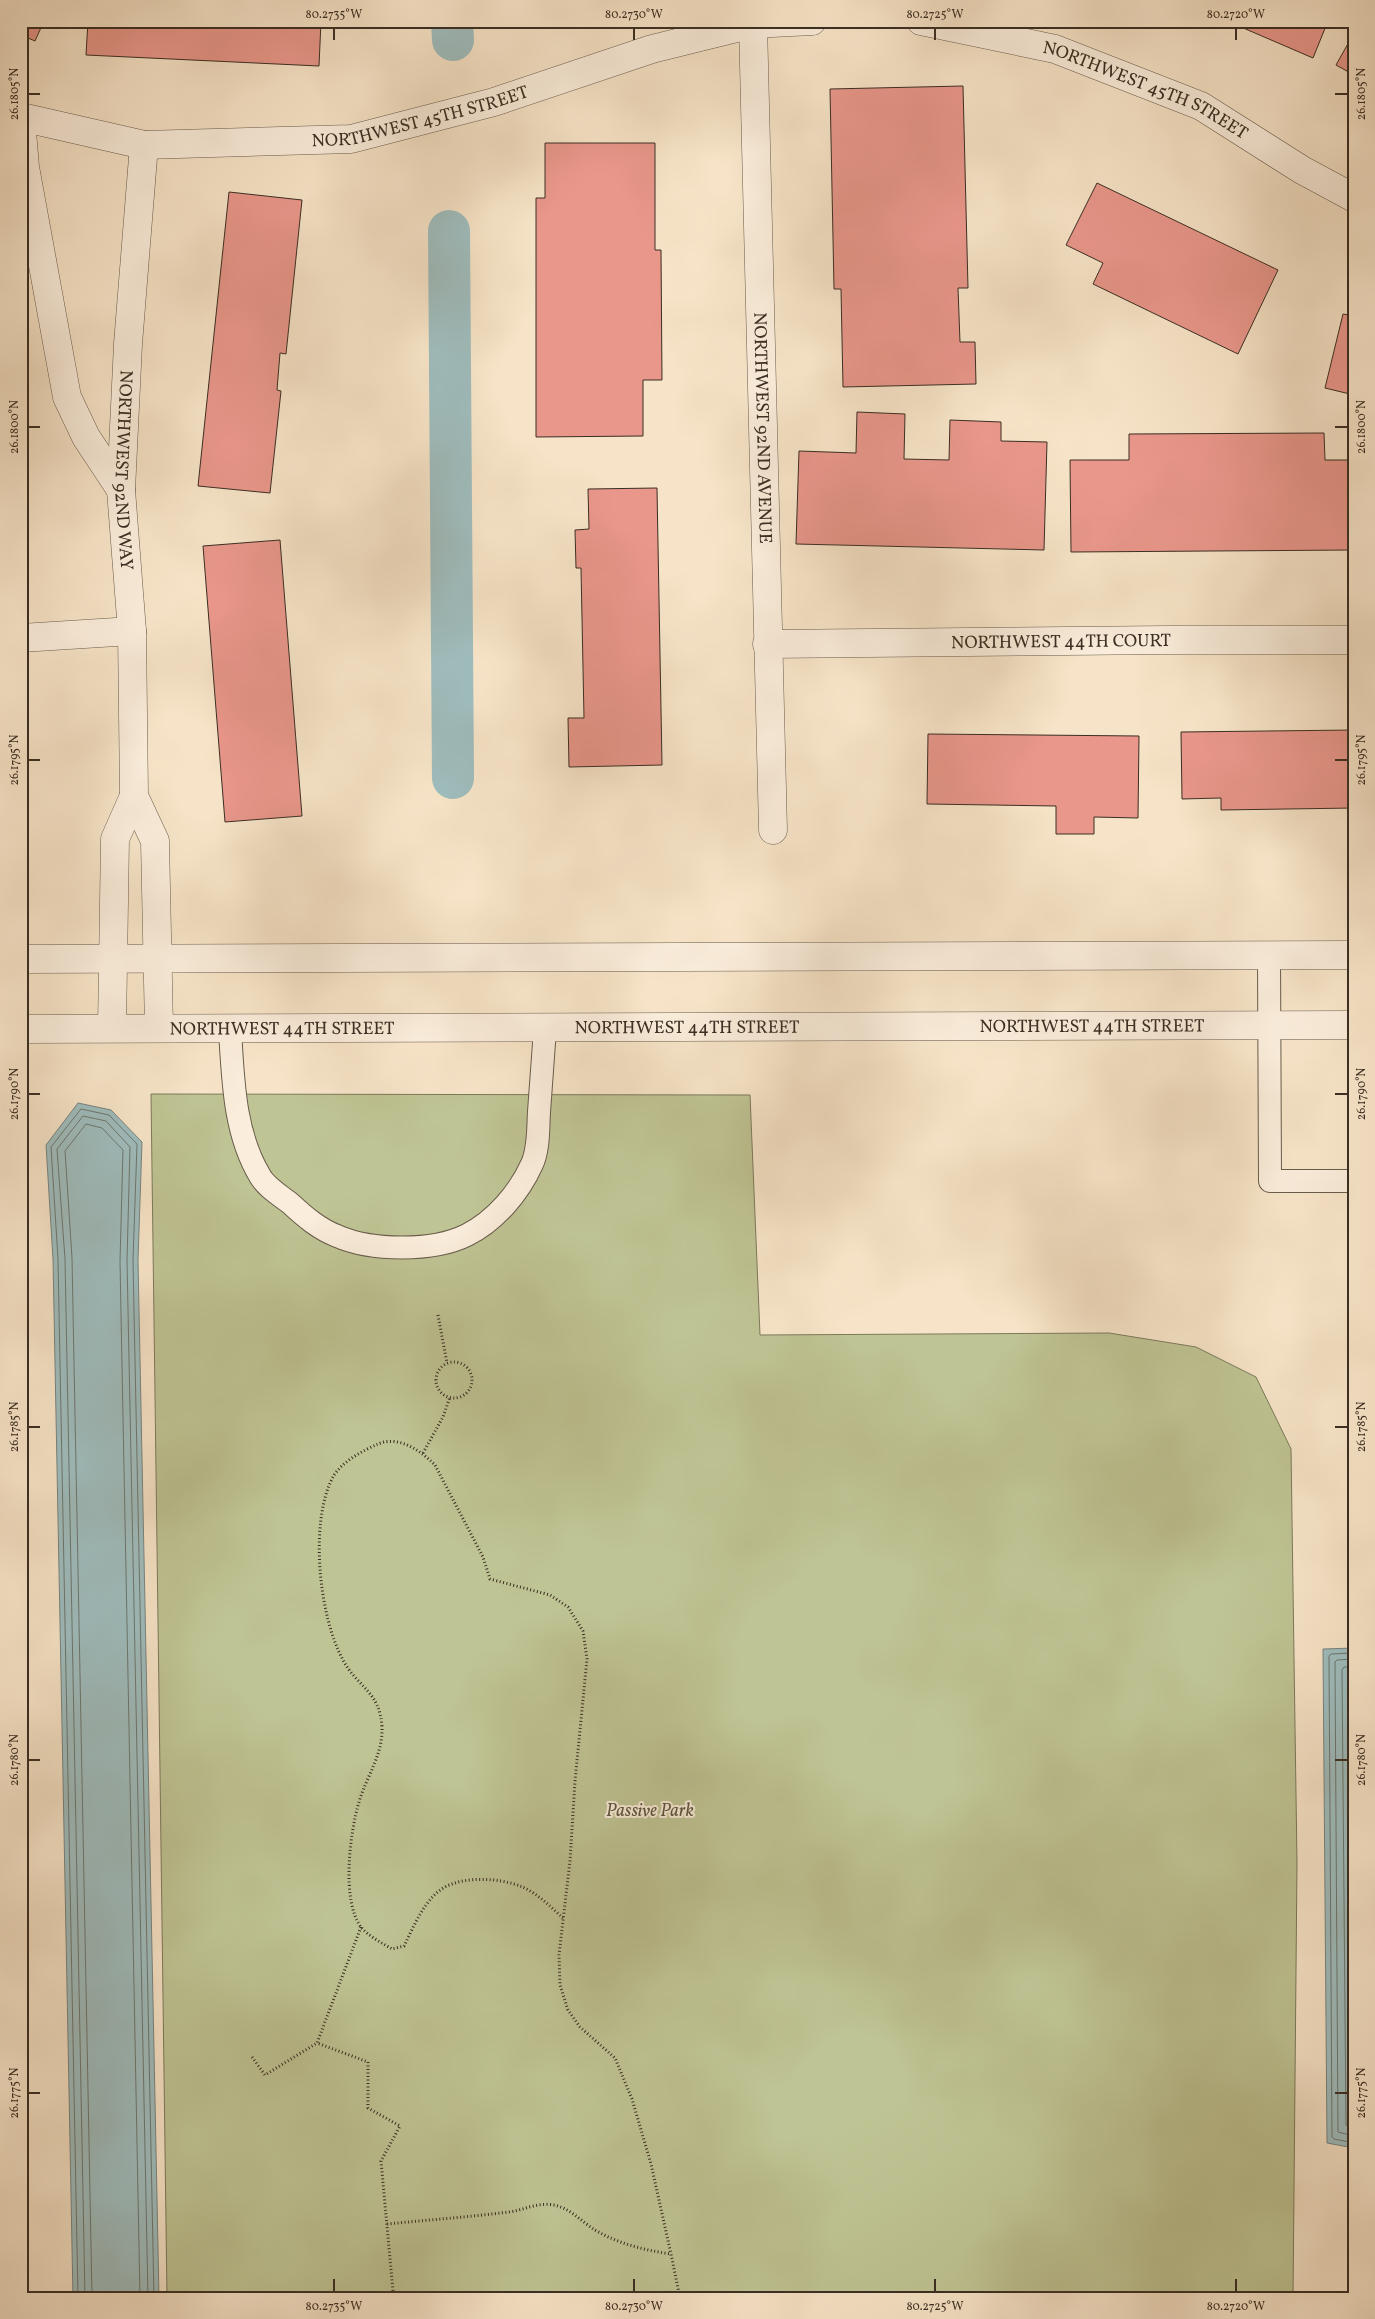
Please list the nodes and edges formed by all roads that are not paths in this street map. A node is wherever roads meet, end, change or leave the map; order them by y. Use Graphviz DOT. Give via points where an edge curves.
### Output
graph roads {
  1 [pos="812,21"];
  2 [pos="921,21"];
  3 [pos="753,24"];
  4 [pos="21,119"];
  5 [pos="144,145"];
  6 [pos="1354,198"];
  7 [pos="121,490"];
  8 [pos="132,631"];
  9 [pos="21,638"];
  10 [pos="1354,640"];
  11 [pos="767,644"];
  12 [pos="134,796"];
  13 [pos="773,830"];
  14 [pos="1269,955"];
  15 [pos="1354,955"];
  16 [pos="21,958"];
  17 [pos="112,958"];
  18 [pos="157,959"];
  19 [pos="1354,1025"];
  20 [pos="1270,1026"];
  21 [pos="112,1028"];
  22 [pos="159,1028"];
  23 [pos="21,1029"];
  24 [pos="545,1029"];
  25 [pos="230,1030"];
  26 [pos="1354,1182"];
  1 -- 3 [label="street, NORTHWEST 45TH STREET"];
  2 -- 6 [label="street, NORTHWEST 45TH STREET" via="1055,48 1201,106 1302,170"];
  3 -- 5 [label="street, NORTHWEST 45TH STREET" via="652,48 494,102 350,139"];
  3 -- 11 [label="street, NORTHWEST 92ND AVENUE"];
  4 -- 5 [label="street, NORTHWEST 45TH STREET"];
  4 -- 7 [label="street" via="25,166 67,397 86,437"];
  5 -- 7 [label="street, NORTHWEST 92ND WAY" via="128,344"];
  7 -- 8 [label="street, NORTHWEST 92ND WAY"];
  8 -- 9 [label="street"];
  8 -- 12 [label="street, NORTHWEST 92ND WAY"];
  10 -- 11 [label="street, NORTHWEST 44TH COURT"];
  11 -- 13 [label="street, NORTHWEST 92ND AVENUE"];
  12 -- 17 [label="street, NORTHWEST 92ND WAY" via="115,839"];
  12 -- 18 [label="street, NORTHWEST 92ND WAY" via="154,841"];
  14 -- 15 [label="street"];
  14 -- 18 [label="street"];
  14 -- 20 [label="lane"];
  16 -- 17 [label="street"];
  17 -- 18 [label="street"];
  17 -- 21 [label="street, NORTHWEST 92ND WAY"];
  18 -- 22 [label="street, NORTHWEST 92ND WAY"];
  19 -- 20 [label="street, NORTHWEST 44TH STREET"];
  20 -- 24 [label="street, NORTHWEST 44TH STREET"];
  20 -- 26 [label="lane" via="1270,1182"];
  21 -- 22 [label="street, NORTHWEST 44TH STREET"];
  21 -- 23 [label="street, NORTHWEST 44TH STREET"];
  22 -- 25 [label="street, NORTHWEST 44TH STREET"];
  24 -- 25 [label="street, NORTHWEST 44TH STREET"];
  24 -- 25 [label="lane" via="533,1162 517,1191 488,1222 465,1236 405,1248 378,1247 338,1237 311,1222 261,1178 247,1151 236,1108"];
}
